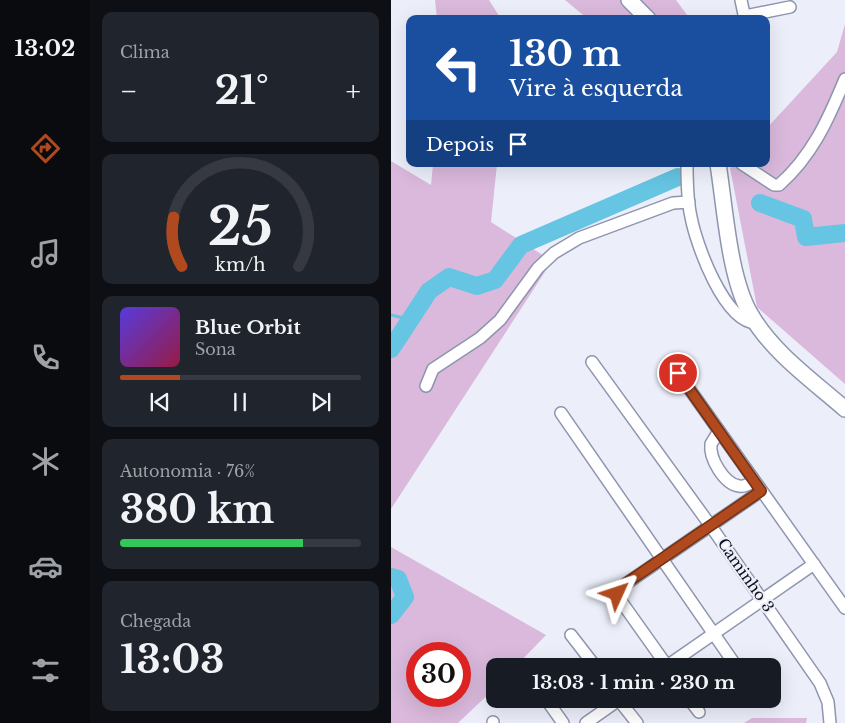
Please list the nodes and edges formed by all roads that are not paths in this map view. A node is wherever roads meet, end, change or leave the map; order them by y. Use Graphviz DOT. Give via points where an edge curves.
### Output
graph roads {
  1 [pos="629,0"];
  2 [pos="741,0"];
  3 [pos="790,7"];
  4 [pos="644,15"];
  5 [pos="745,15"];
  6 [pos="754,15"];
  7 [pos="845,79"];
  8 [pos="687,167"];
  9 [pos="718,167"];
  10 [pos="746,167"];
  11 [pos="689,202"];
  12 [pos="756,323"];
  13 [pos="592,362"];
  14 [pos="678,373"];
  15 [pos="426,386"];
  16 [pos="845,409"];
  17 [pos="561,413"];
  18 [pos="719,431"];
  19 [pos="757,486"];
  20 [pos="710,525"];
  21 [pos="662,559"];
  22 [pos="814,564"];
  23 [pos="763,599"];
  24 [pos="845,608"];
  25 [pos="713,634"];
  26 [pos="571,635"];
  27 [pos="589,658"];
  28 [pos="661,658"];
  29 [pos="678,658"];
  30 [pos="730,658"];
  31 [pos="552,708"];
  32 [pos="607,708"];
  33 [pos="626,708"];
  34 [pos="696,708"];
  35 [pos="699,712"];
  36 [pos="563,723"];
  37 [pos="586,723"];
  38 [pos="637,723"];
  39 [pos="830,723"];
  1 -- 4 [label="main road"];
  2 -- 5 [label="street"];
  3 -- 6 [label="street"];
  7 -- 10 [label="street" via="812,149 793,173 779,185 774,185"];
  8 -- 11 [label="street"];
  9 -- 12 [label="main road" via="735,276 740,294"];
  11 -- 12 [label="street" via="700,250 715,283 743,320"];
  11 -- 15 [label="street" via="673,202 561,248 538,268 500,320 480,338 433,368"];
  12 -- 16 [label="main road" via="788,358"];
  13 -- 20 [label="street, Caminho 3"];
  14 -- 18 [label="street"];
  17 -- 21 [label="street"];
  18 -- 19 [label="street"];
  18 -- 19 [label="street" via="710,449 714,460 728,480 738,486"];
  19 -- 20 [label="street"];
  19 -- 22 [label="street"];
  20 -- 21 [label="street"];
  20 -- 23 [label="street, Caminho 3"];
  21 -- 25 [label="street"];
  21 -- 28 [label="street" via="617,590 618,597"];
  22 -- 23 [label="street"];
  22 -- 24 [label="street"];
  23 -- 25 [label="street"];
  23 -- 39 [label="street, Caminho 3" via="820,683 828,702"];
  25 -- 29 [label="street"];
  25 -- 30 [label="street"];
  26 -- 27 [label="street"];
  31 -- 36 [label="street"];
  32 -- 37 [label="street"];
  33 -- 38 [label="street"];
  34 -- 35 [label="street"];
}
